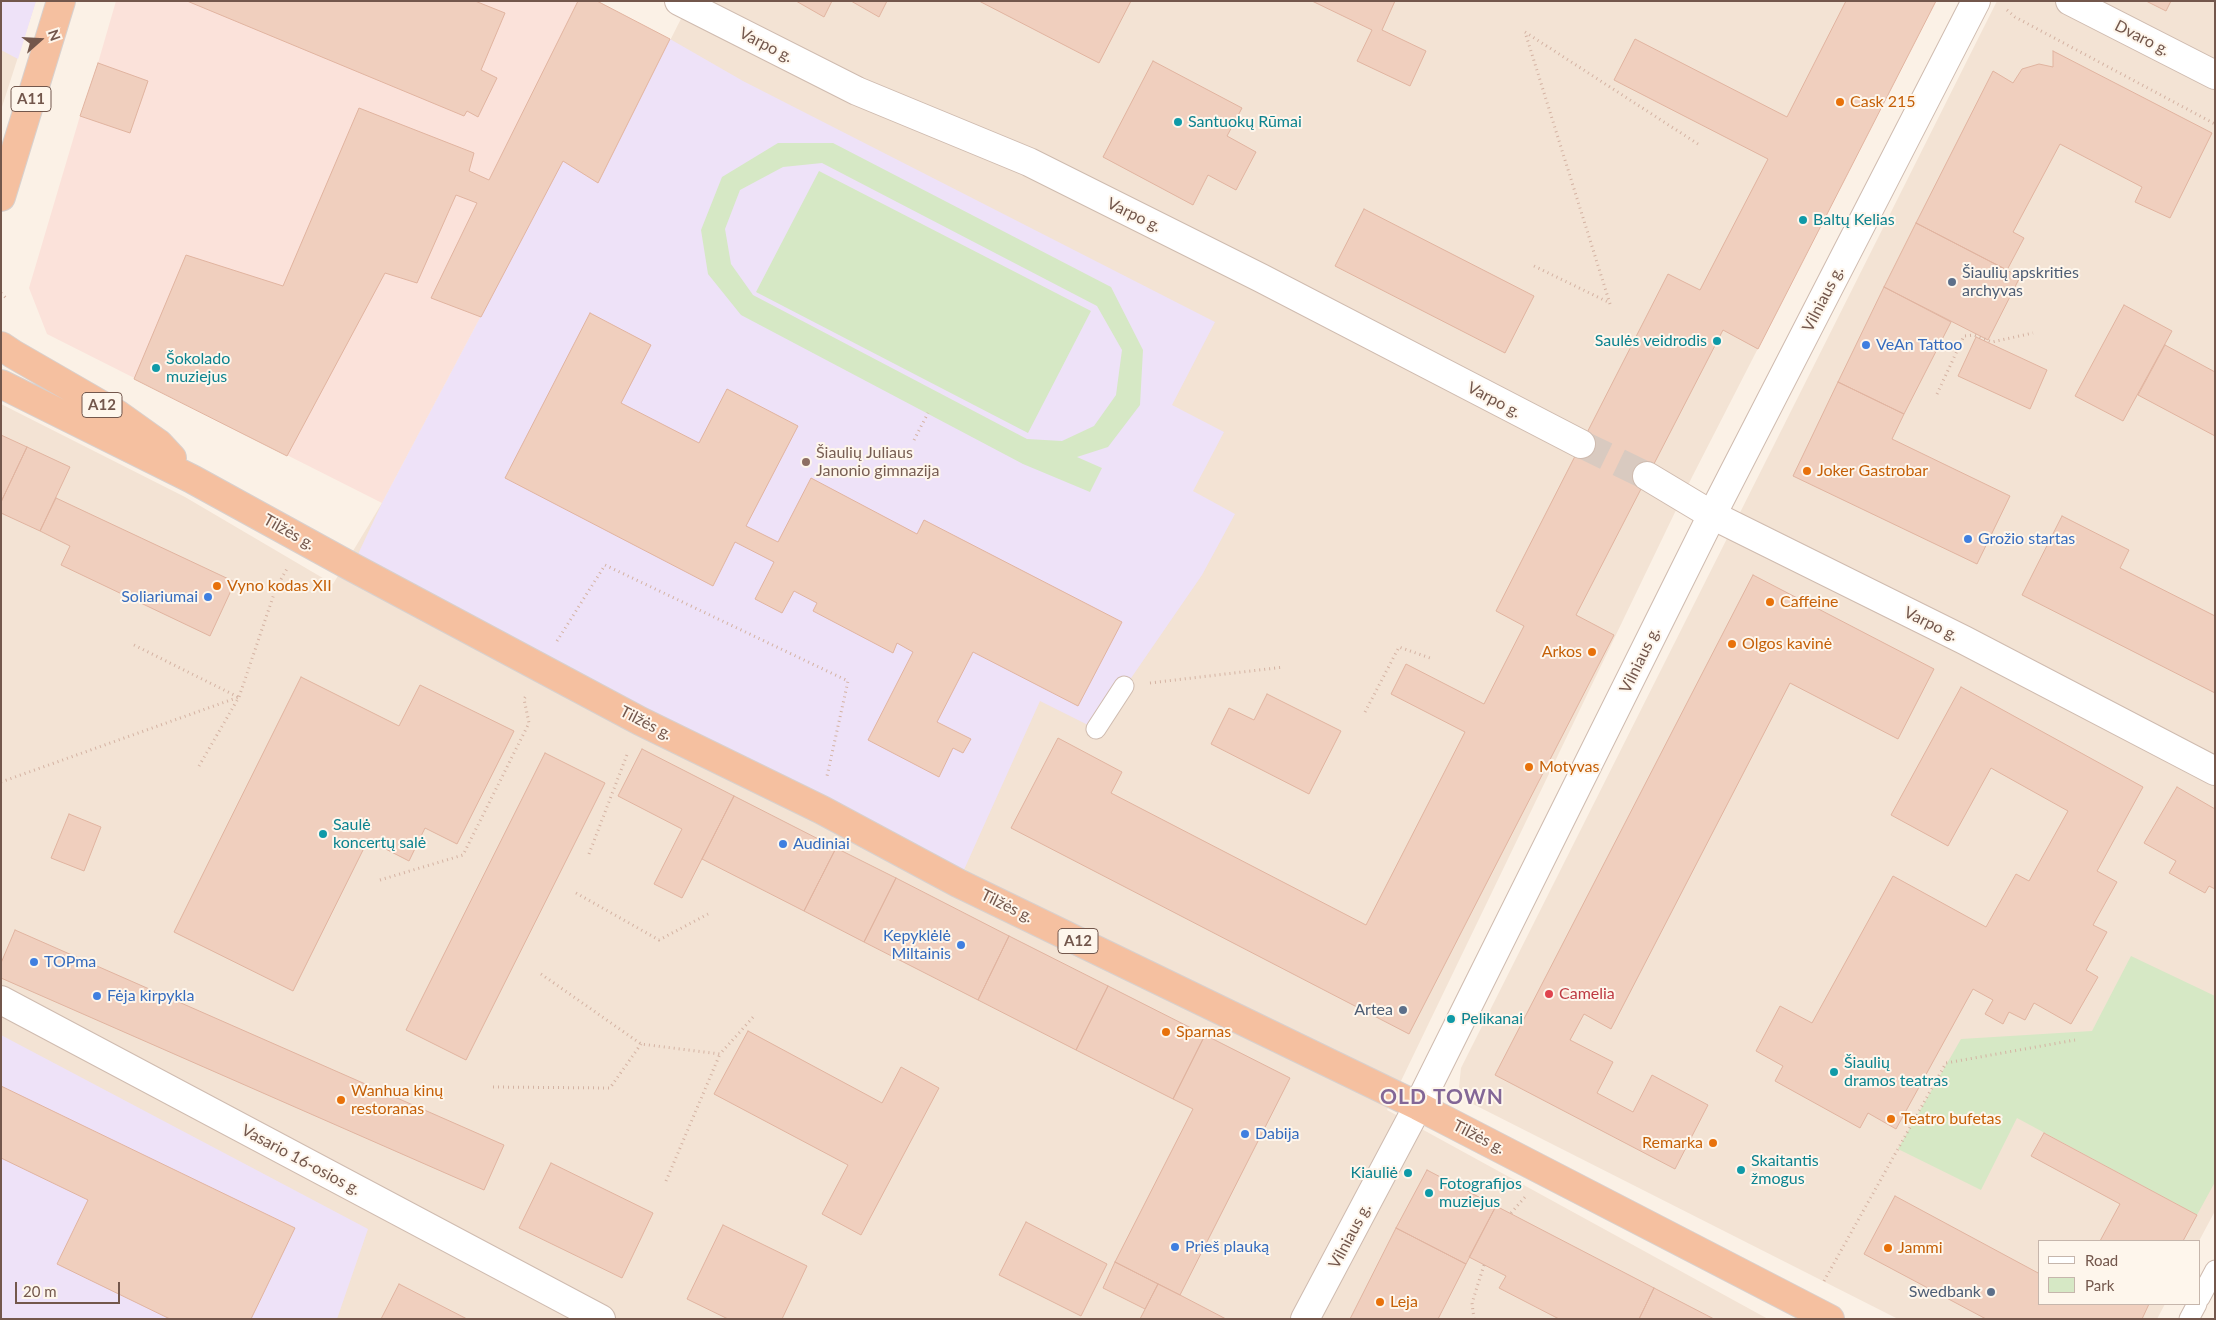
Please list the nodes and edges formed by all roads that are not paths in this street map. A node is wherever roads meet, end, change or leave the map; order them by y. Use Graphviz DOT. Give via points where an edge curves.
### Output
graph roads {
  1 [pos="61,1"];
  2 [pos="679,1"];
  3 [pos="1976,1"];
  4 [pos="2070,1"];
  5 [pos="2215,75"];
  6 [pos="1,197"];
  7 [pos="1,346"];
  8 [pos="1,384"];
  9 [pos="1581,444"];
  10 [pos="1647,476"];
  11 [pos="192,479"];
  12 [pos="1712,515"];
  13 [pos="1124,686"];
  14 [pos="1096,729"];
  15 [pos="2215,771"];
  16 [pos="1,1000"];
  17 [pos="1418,1106"];
  18 [pos="2215,1270"];
  19 [pos="2201,1296"];
  20 [pos="2196,1305"];
  21 [pos="1819,1313"];
  22 [pos="601,1319"];
  23 [pos="1306,1319"];
  24 [pos="2189,1319"];
  1 -- 6 [label="highway, A11"];
  2 -- 9 [label="street, Varpo g." via="857,91 1029,162"];
  3 -- 12 [label="street, Vilniaus g."];
  4 -- 5 [label="street, Dvaro g."];
  7 -- 11 [label="highway, Tilžės g. / A12" via="118,414 159,444"];
  8 -- 11 [label="highway, Tilžės g. / A12"];
  10 -- 12 [label="street, Varpo g."];
  11 -- 17 [label="highway, Tilžės g. / A12" via="640,721 822,810 958,882"];
  12 -- 15 [label="street, Varpo g." via="1964,640"];
  12 -- 17 [label="street, Vilniaus g."];
  13 -- 14 [label="lane"];
  16 -- 22 [label="street, Vasario 16-osios g."];
  17 -- 21 [label="highway, Tilžės g. / A12"];
  17 -- 23 [label="street, Vilniaus g."];
  18 -- 19 [label="lane"];
  20 -- 24 [label="lane"];
}
